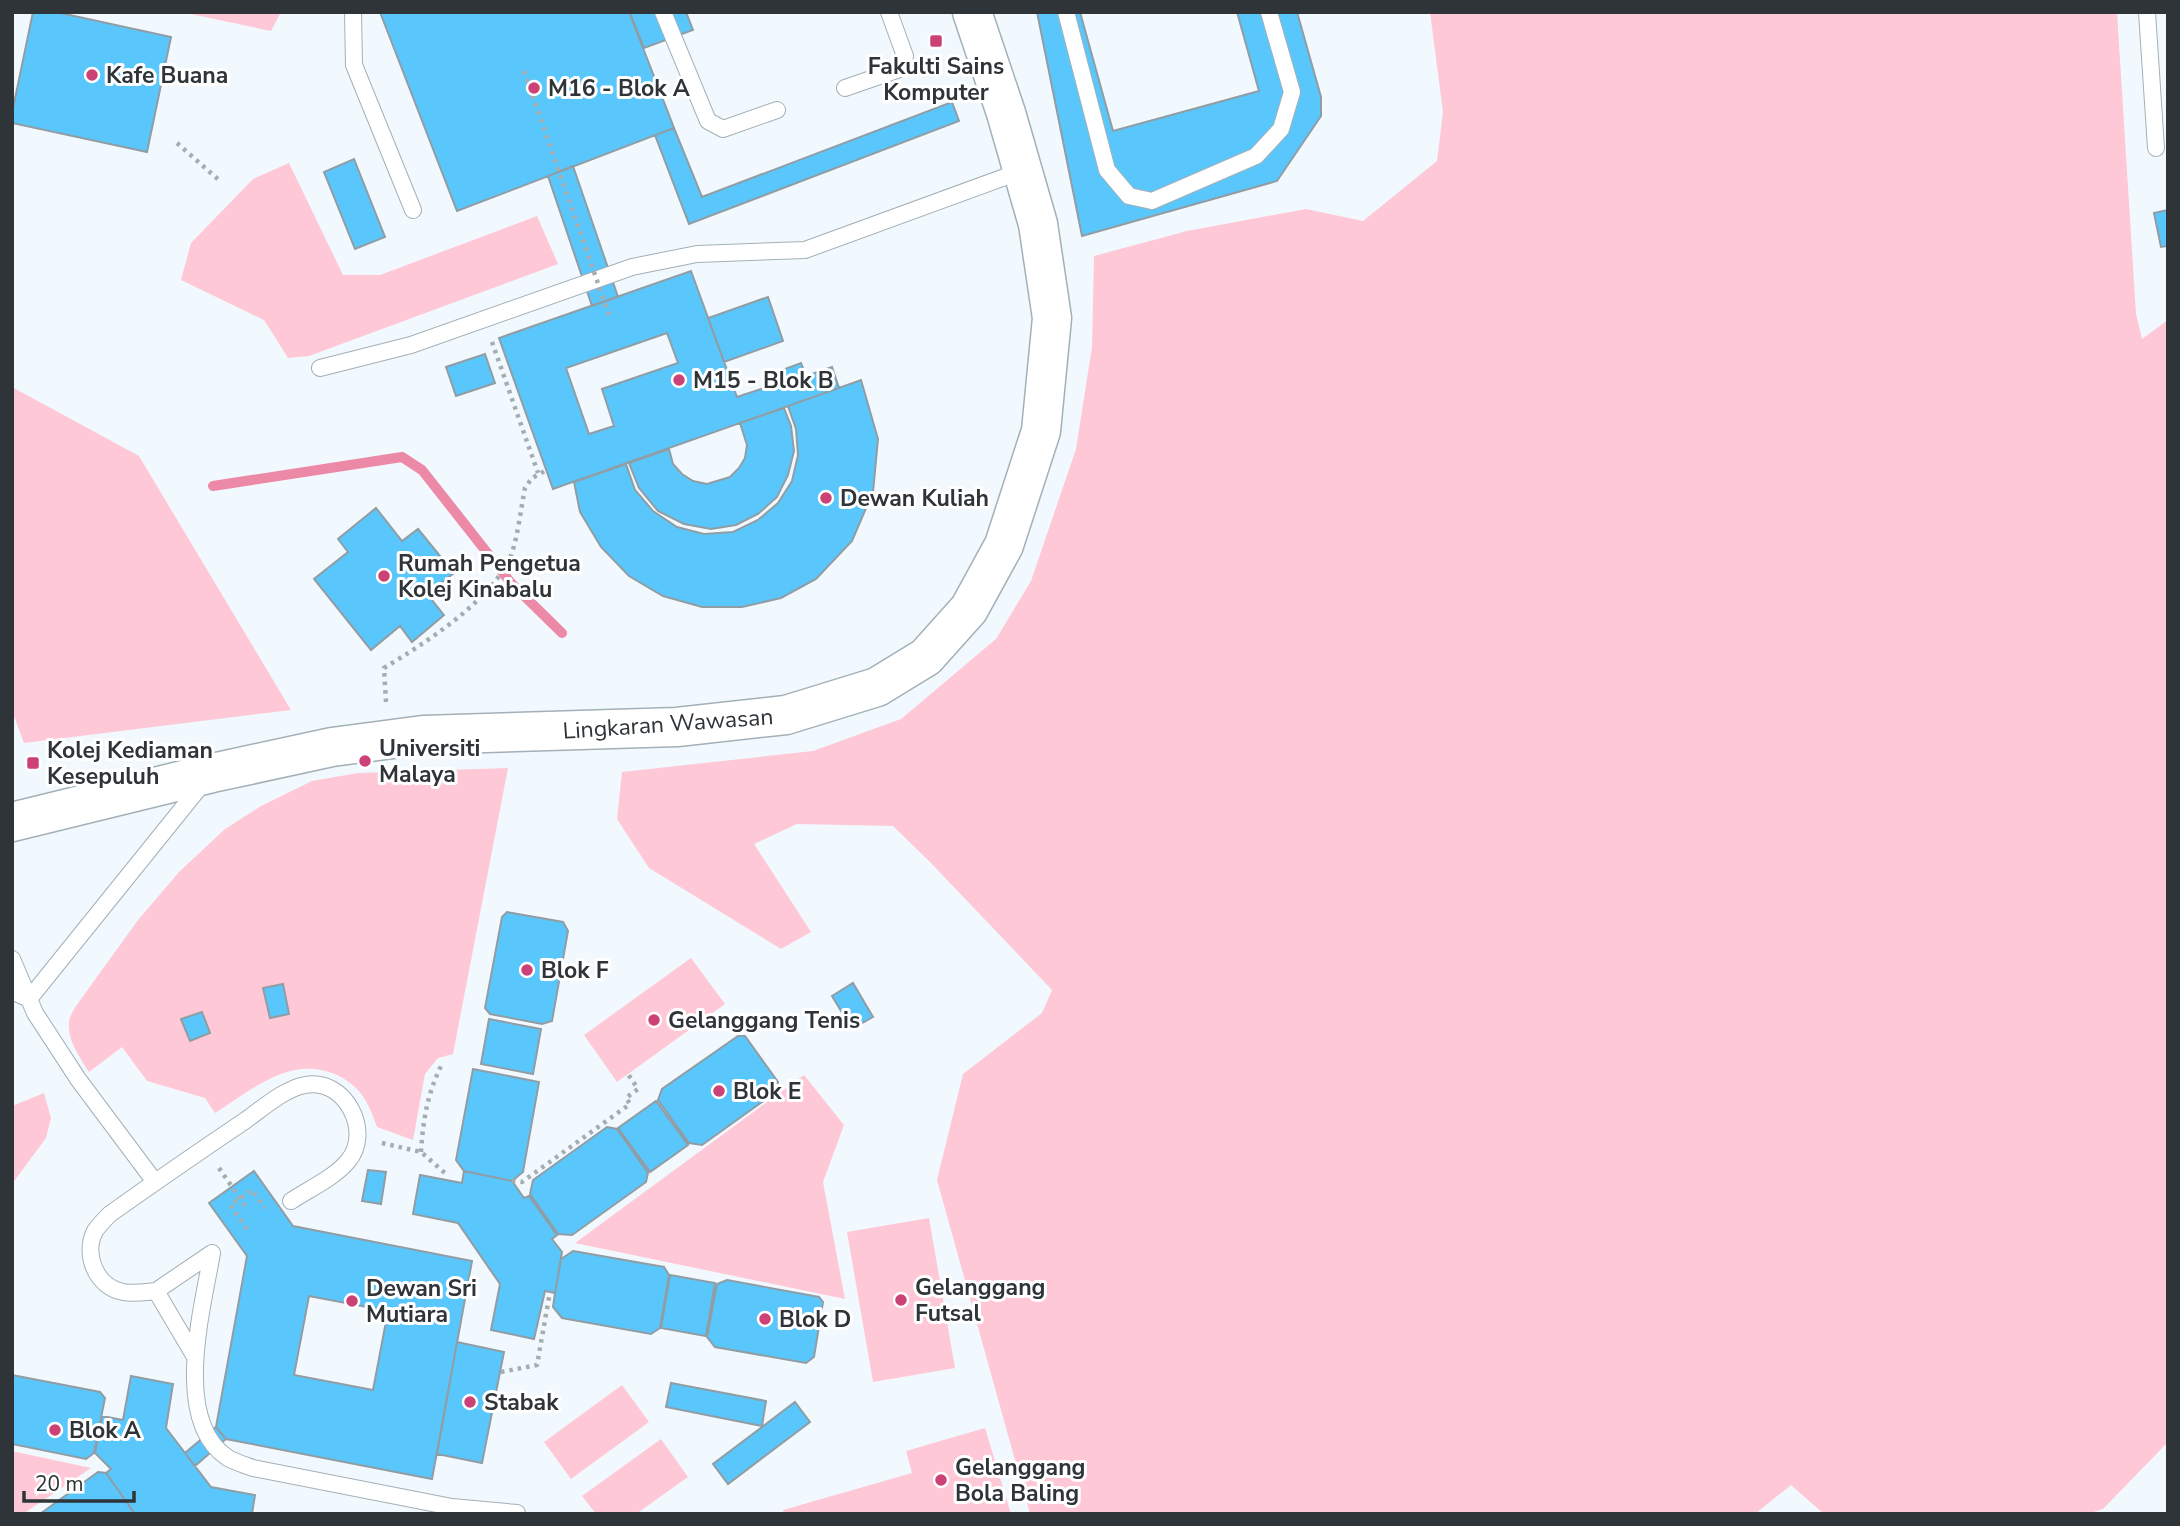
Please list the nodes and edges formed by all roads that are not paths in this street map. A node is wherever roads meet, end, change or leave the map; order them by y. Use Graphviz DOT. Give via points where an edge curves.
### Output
graph roads {
  1 [pos="353,12"];
  2 [pos="663,12"];
  3 [pos="889,12"];
  4 [pos="972,12"];
  5 [pos="1066,12"];
  6 [pos="1269,12"];
  7 [pos="2147,12"];
  8 [pos="845,88"];
  9 [pos="777,110"];
  10 [pos="2155,148"];
  11 [pos="1024,170"];
  12 [pos="413,210"];
  13 [pos="320,368"];
  14 [pos="212,773"];
  15 [pos="12,822"];
  16 [pos="12,959"];
  17 [pos="12,991"];
  18 [pos="29,999"];
  19 [pos="155,1182"];
  20 [pos="291,1201"];
  21 [pos="156,1291"];
  22 [pos="195,1357"];
  23 [pos="517,1513"];
  1 -- 12 [label="lane" via="354,65"];
  2 -- 9 [label="lane" via="708,121 723,129"];
  3 -- 8 [label="lane" via="905,56 897,70"];
  4 -- 11 [label="street, Lingkaran Wawasan"];
  5 -- 6 [label="lane" via="1107,170 1129,196 1153,201 1256,156 1281,130 1292,92"];
  7 -- 10 [label="lane"];
  11 -- 13 [label="lane" via="805,250 697,254 645,264 411,345"];
  11 -- 14 [label="street, Lingkaran Wawasan" via="1038,225 1052,318 1041,431 1004,545 969,609 926,657 877,687 786,715 677,727 423,735 332,747"];
  14 -- 15 [label="street, Lingkaran Wawasan"];
  14 -- 18 [label="lane"];
  16 -- 18 [label="lane"];
  17 -- 18 [label="lane"];
  18 -- 19 [label="lane" via="78,1079"];
  19 -- 20 [label="lane" via="273,1101 305,1085 320,1084 346,1101 359,1138 348,1161"];
  19 -- 21 [label="lane" via="110,1214 96,1230 91,1246 92,1262 108,1286 121,1292"];
  21 -- 22 [label="lane"];
  21 -- 22 [label="lane" via="212,1253"];
  22 -- 23 [label="lane" via="198,1410 205,1430 228,1458 253,1468 452,1507"];
}
